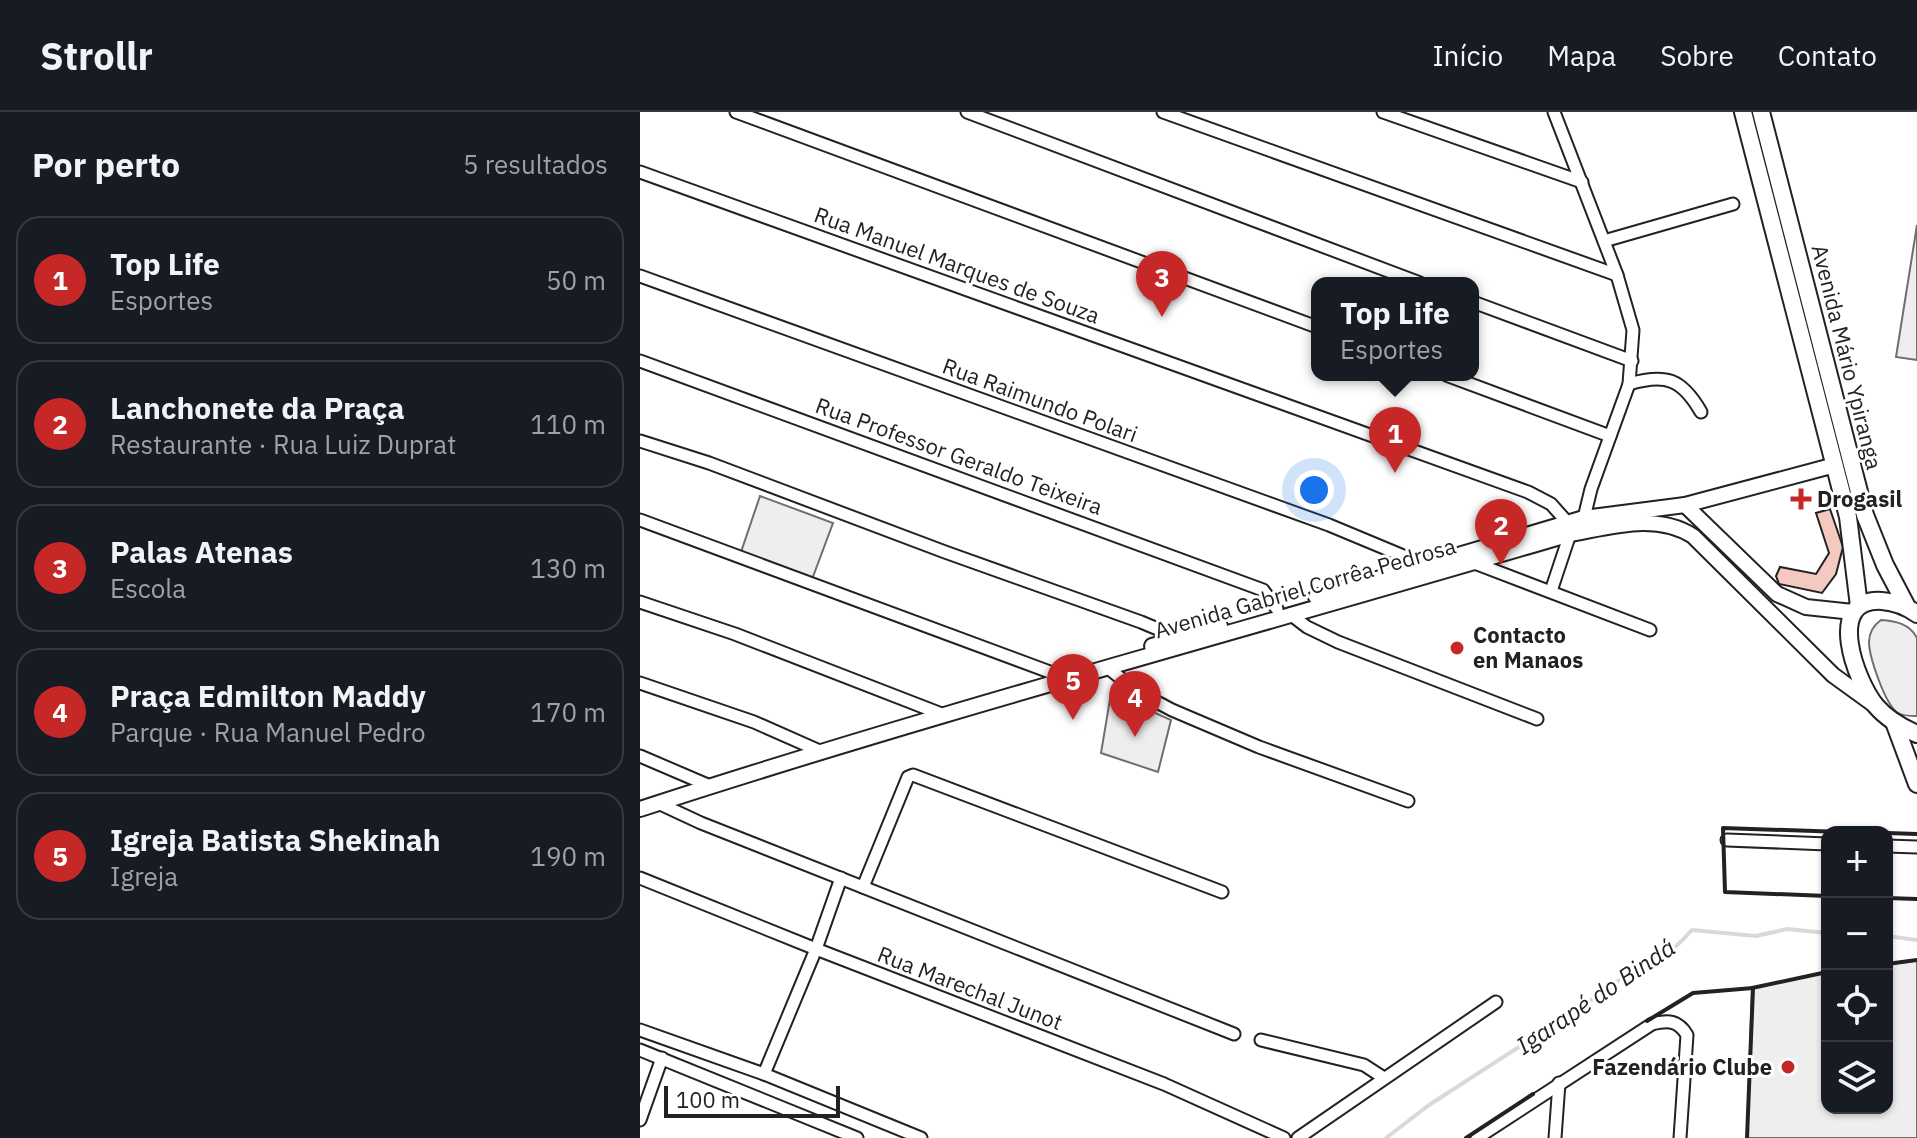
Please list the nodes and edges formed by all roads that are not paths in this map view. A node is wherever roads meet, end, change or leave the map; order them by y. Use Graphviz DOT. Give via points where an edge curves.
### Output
graph roads {
  1 [pos="736,112"];
  2 [pos="967,112"];
  3 [pos="1163,112"];
  4 [pos="1383,112"];
  5 [pos="1554,112"];
  6 [pos="1743,112"];
  7 [pos="1761,112"];
  8 [pos="640,172"];
  9 [pos="1582,182"];
  10 [pos="1733,204"];
  11 [pos="1604,241"];
  12 [pos="1617,275"];
  13 [pos="640,276"];
  14 [pos="1404,277"];
  15 [pos="1479,304"];
  16 [pos="1311,325"];
  17 [pos="640,361"];
  18 [pos="1632,361"];
  19 [pos="1462,381"];
  20 [pos="1629,384"];
  21 [pos="1701,412"];
  22 [pos="1610,436"];
  23 [pos="640,441"];
  24 [pos="1835,465"];
  25 [pos="1685,505"];
  26 [pos="1584,518"];
  27 [pos="640,520"];
  28 [pos="1569,528"];
  29 [pos="1472,562"];
  30 [pos="1425,565"];
  31 [pos="1551,591"];
  32 [pos="640,602"];
  33 [pos="1856,609"];
  34 [pos="1912,611"];
  35 [pos="1283,612"];
  36 [pos="1650,630"];
  37 [pos="1164,636"];
  38 [pos="1108,668"];
  39 [pos="1066,678"];
  40 [pos="640,683"];
  41 [pos="1874,704"];
  42 [pos="944,715"];
  43 [pos="1537,719"];
  44 [pos="1894,722"];
  45 [pos="1917,734"];
  46 [pos="822,752"];
  47 [pos="640,756"];
  48 [pos="1917,784"];
  49 [pos="710,786"];
  50 [pos="1408,801"];
  51 [pos="658,803"];
  52 [pos="640,809"];
  53 [pos="1727,840"];
  54 [pos="1821,844"];
  55 [pos="1893,846"];
  56 [pos="1917,847"];
  57 [pos="640,878"];
  58 [pos="841,878"];
  59 [pos="863,887"];
  60 [pos="1222,892"];
  61 [pos="816,949"];
  62 [pos="1496,1002"];
  63 [pos="640,1030"];
  64 [pos="1234,1034"];
  65 [pos="1261,1040"];
  66 [pos="640,1050"];
  67 [pos="662,1058"];
  68 [pos="764,1074"];
  69 [pos="1384,1078"];
  70 [pos="1559,1083"];
  71 [pos="640,1120"];
  72 [pos="857,1138"];
  73 [pos="921,1138"];
  74 [pos="1284,1138"];
  75 [pos="1298,1138"];
  76 [pos="1477,1138"];
  77 [pos="1555,1138"];
  78 [pos="1680,1138"];
  1 -- 16 [label="street"];
  2 -- 14 [label="street"];
  3 -- 12 [label="street"];
  4 -- 9 [label="street"];
  5 -- 9 [label="street"];
  6 -- 24 [label="main road, Avenida Mário Ypiranga"];
  7 -- 34 [label="main road, Avenida Mário Ypiranga" via="1865,515 1885,565"];
  8 -- 28 [label="street, Rua Manuel Marques de Souza" via="1528,492 1551,504"];
  9 -- 11 [label="street"];
  10 -- 11 [label="street"];
  11 -- 12 [label="street"];
  12 -- 18 [label="street" via="1633,330"];
  13 -- 30 [label="street, Rua Raimundo Polari" via="1329,525"];
  15 -- 18 [label="street"];
  17 -- 35 [label="street, Rua Professor Geraldo Teixeira" via="1263,590"];
  18 -- 20 [label="street"];
  19 -- 22 [label="street"];
  20 -- 21 [label="street" via="1649,378 1676,381"];
  20 -- 22 [label="street"];
  22 -- 26 [label="street"];
  23 -- 37 [label="street"];
  24 -- 25 [label="street, Avenida Gabriel Corrêa Pedrosa"];
  24 -- 33 [label="main road, Avenida Mário Ypiranga" via="1848,517"];
  25 -- 26 [label="street, Avenida Gabriel Corrêa Pedrosa"];
  25 -- 33 [label="street" via="1777,594 1806,607"];
  26 -- 28 [label="street, Avenida Gabriel Corrêa Pedrosa"];
  27 -- 39 [label="street"];
  28 -- 29 [label="street, Avenida Gabriel Corrêa Pedrosa"];
  28 -- 30 [label="street, Avenida Gabriel Corrêa Pedrosa"];
  28 -- 31 [label="street"];
  28 -- 41 [label="street, Avenida Gabriel Corrêa Pedrosa" via="1635,523 1679,527 1833,675"];
  29 -- 31 [label="street"];
  29 -- 35 [label="street, Avenida Gabriel Corrêa Pedrosa"];
  30 -- 35 [label="street, Avenida Gabriel Corrêa Pedrosa"];
  31 -- 36 [label="street"];
  32 -- 42 [label="street"];
  33 -- 34 [label="main road" via="1877,601"];
  33 -- 41 [label="main road, Avenida Mário Ypiranga" via="1849,629 1851,653"];
  35 -- 37 [label="street, Avenida Gabriel Corrêa Pedrosa"];
  35 -- 38 [label="street, Avenida Gabriel Corrêa Pedrosa"];
  35 -- 43 [label="street" via="1338,642"];
  37 -- 38 [label="street, Avenida Gabriel Corrêa Pedrosa"];
  38 -- 39 [label="street, Avenida Gabriel Corrêa Pedrosa"];
  38 -- 50 [label="street" via="1172,710"];
  39 -- 42 [label="street, Avenida Gabriel Corrêa Pedrosa"];
  40 -- 46 [label="street"];
  41 -- 44 [label="main road"];
  42 -- 46 [label="street, Avenida Gabriel Corrêa Pedrosa"];
  44 -- 45 [label="main road"];
  44 -- 48 [label="main road"];
  46 -- 49 [label="street, Avenida Gabriel Corrêa Pedrosa"];
  47 -- 49 [label="street"];
  49 -- 51 [label="street, Avenida Gabriel Corrêa Pedrosa"];
  51 -- 52 [label="street, Avenida Gabriel Corrêa Pedrosa"];
  51 -- 58 [label="street"];
  53 -- 54 [label="street"];
  55 -- 56 [label="street"];
  57 -- 61 [label="street, Rua Marechal Junot"];
  58 -- 59 [label="street"];
  58 -- 61 [label="street"];
  59 -- 60 [label="street" via="908,777 918,776"];
  59 -- 64 [label="street"];
  61 -- 68 [label="street"];
  61 -- 74 [label="street, Rua Marechal Junot" via="1164,1084"];
  62 -- 69 [label="street"];
  63 -- 68 [label="street"];
  65 -- 69 [label="street" via="1364,1065"];
  66 -- 67 [label="street"];
  67 -- 71 [label="street"];
  67 -- 72 [label="street"];
  68 -- 73 [label="street"];
  69 -- 75 [label="street"];
  70 -- 76 [label="street"];
  70 -- 77 [label="street"];
  70 -- 78 [label="street" via="1652,1024 1668,1020 1682,1026 1687,1035"];
}
